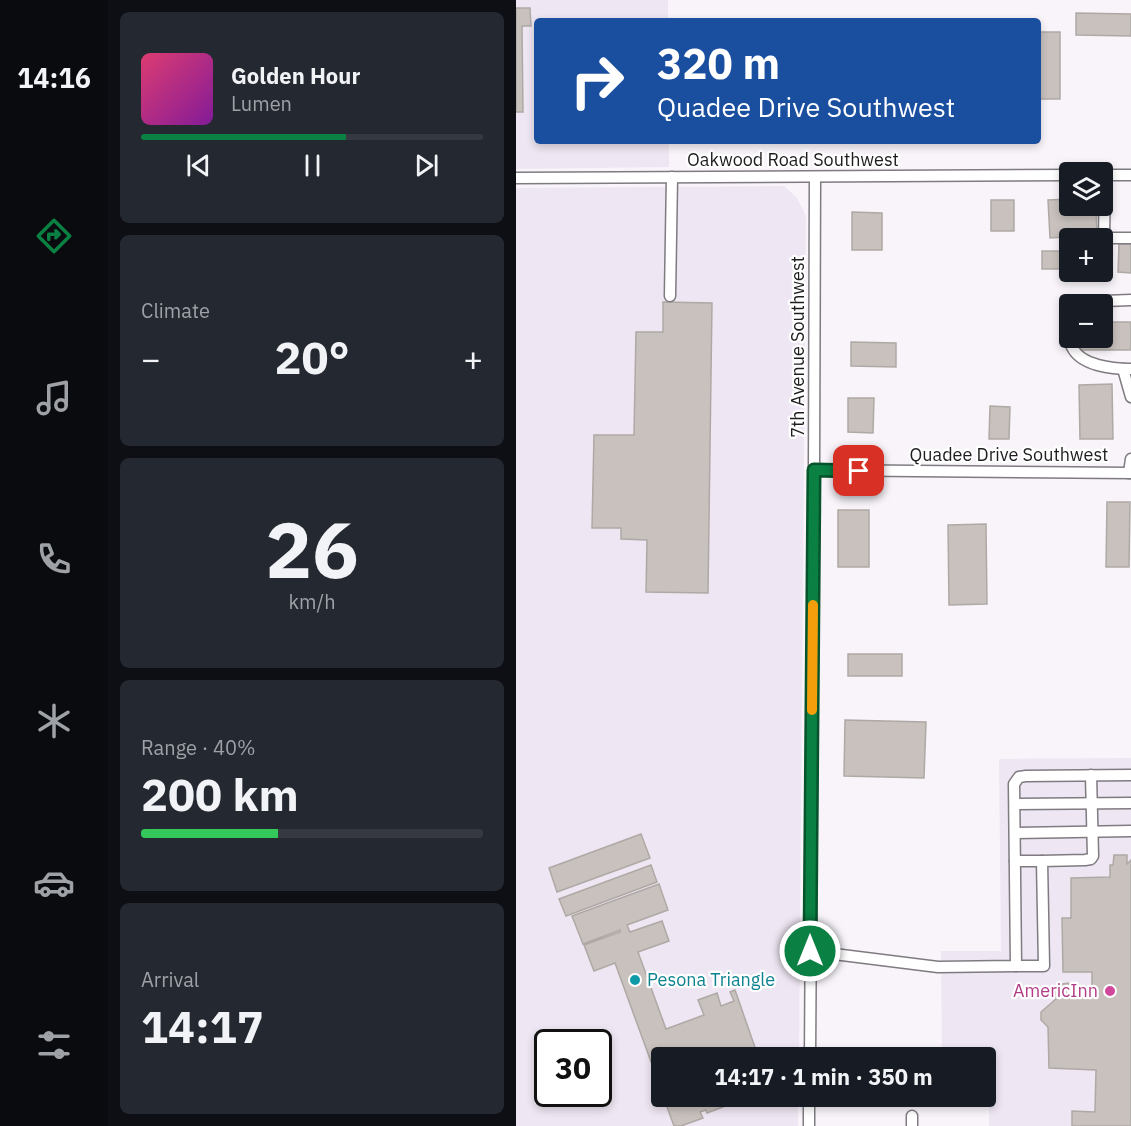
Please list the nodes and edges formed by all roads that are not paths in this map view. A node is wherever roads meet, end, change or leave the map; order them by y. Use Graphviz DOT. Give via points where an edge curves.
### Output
graph roads {
  1 [pos="1059,175"];
  2 [pos="1113,175"];
  3 [pos="1131,175"];
  4 [pos="672,177"];
  5 [pos="815,177"];
  6 [pos="516,178"];
  7 [pos="1113,238"];
  8 [pos="1131,238"];
  9 [pos="670,296"];
  10 [pos="1131,300"];
  11 [pos="1113,301"];
  12 [pos="1072,348"];
  13 [pos="1127,369"];
  14 [pos="1131,397"];
  15 [pos="1131,459"];
  16 [pos="814,470"];
  17 [pos="1130,473"];
  18 [pos="1091,775"];
  19 [pos="1131,775"];
  20 [pos="1092,803"];
  21 [pos="1131,803"];
  22 [pos="1015,804"];
  23 [pos="1131,831"];
  24 [pos="1092,832"];
  25 [pos="1015,833"];
  26 [pos="1015,861"];
  27 [pos="1042,861"];
  28 [pos="810,951"];
  29 [pos="1016,966"];
  30 [pos="810,1047"];
  31 [pos="809,1107"];
  32 [pos="809,1126"];
  1 -- 5 [label="street, Oakwood Road Southwest"];
  2 -- 3 [label="street"];
  4 -- 5 [label="street, Oakwood Road Southwest"];
  4 -- 6 [label="street, Oakwood Road Southwest"];
  4 -- 9 [label="street"];
  5 -- 16 [label="street, 7th Avenue Southwest"];
  7 -- 8 [label="street"];
  10 -- 11 [label="street"];
  12 -- 13 [label="street" via="1083,360"];
  13 -- 14 [label="street"];
  15 -- 17 [label="street"];
  16 -- 17 [label="street, Quadee Drive Southwest"];
  16 -- 28 [label="street, 7th Avenue Southwest"];
  18 -- 19 [label="street"];
  18 -- 20 [label="street"];
  18 -- 22 [label="street" via="1019,777 1014,784"];
  20 -- 21 [label="street"];
  20 -- 22 [label="street"];
  20 -- 24 [label="street"];
  22 -- 25 [label="street"];
  23 -- 24 [label="street"];
  24 -- 25 [label="street"];
  24 -- 27 [label="street" via="1091,859"];
  25 -- 26 [label="street"];
  26 -- 27 [label="street"];
  26 -- 29 [label="street"];
  27 -- 29 [label="street" via="1044,966"];
  28 -- 29 [label="street" via="939,967"];
  28 -- 30 [label="street, 7th Avenue Southwest"];
  31 -- 32 [label="street"];
}
